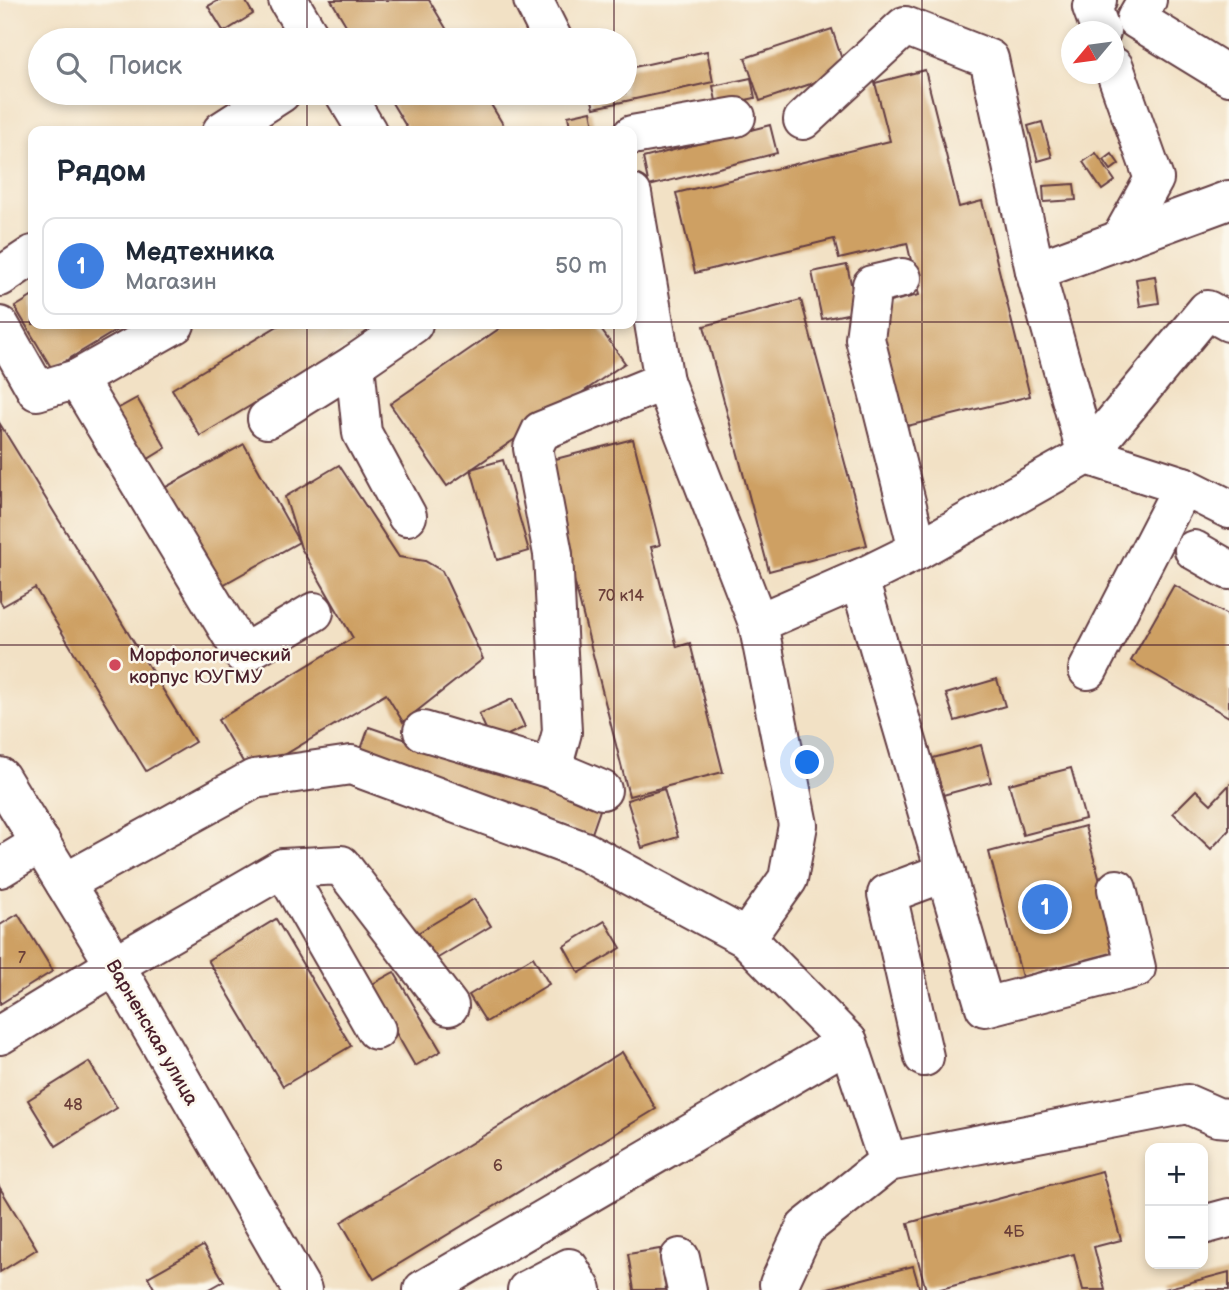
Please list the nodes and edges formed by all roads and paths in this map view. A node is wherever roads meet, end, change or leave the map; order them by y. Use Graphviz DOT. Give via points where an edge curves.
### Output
graph roads {
  1 [pos="288,0"];
  2 [pos="533,0"];
  3 [pos="1097,0"];
  4 [pos="1147,0"];
  5 [pos="1097,21"];
  6 [pos="305,28"];
  7 [pos="547,28"];
  8 [pos="1229,76"];
  9 [pos="1120,84"];
  10 [pos="262,105"];
  11 [pos="351,105"];
  12 [pos="736,117"];
  13 [pos="803,120"];
  14 [pos="230,126"];
  15 [pos="364,126"];
  16 [pos="637,134"];
  17 [pos="1229,201"];
  18 [pos="637,223"];
  19 [pos="1120,240"];
  20 [pos="28,258"];
  21 [pos="1035,271"];
  22 [pos="0,277"];
  23 [pos="902,278"];
  24 [pos="1229,322"];
  25 [pos="0,326"];
  26 [pos="166,329"];
  27 [pos="406,329"];
  28 [pos="355,364"];
  29 [pos="77,379"];
  30 [pos="664,380"];
  31 [pos="267,419"];
  32 [pos="1087,455"];
  33 [pos="1183,486"];
  34 [pos="1229,509"];
  35 [pos="407,516"];
  36 [pos="918,550"];
  37 [pos="1194,550"];
  38 [pos="1229,569"];
  39 [pos="859,579"];
  40 [pos="314,612"];
  41 [pos="758,623"];
  42 [pos="1088,670"];
  43 [pos="423,731"];
  44 [pos="552,769"];
  45 [pos="0,776"];
  46 [pos="602,790"];
  47 [pos="41,843"];
  48 [pos="283,868"];
  49 [pos="0,869"];
  50 [pos="946,872"];
  51 [pos="65,883"];
  52 [pos="1117,889"];
  53 [pos="746,939"];
  54 [pos="115,965"];
  55 [pos="449,1006"];
  56 [pos="376,1030"];
  57 [pos="0,1035"];
  58 [pos="848,1042"];
  59 [pos="924,1057"];
  60 [pos="1225,1110"];
  61 [pos="888,1162"];
  62 [pos="1229,1218"];
  63 [pos="1208,1224"];
  64 [pos="302,1290"];
  65 [pos="423,1290"];
  66 [pos="527,1290"];
  67 [pos="582,1290"];
  68 [pos="780,1290"];
  1 -- 6 [label="street"];
  2 -- 7 [label="street"];
  3 -- 5 [label="street" via="1092,7"];
  4 -- 8 [label="street" via="1136,19"];
  9 -- 19 [label="street" via="1154,179"];
  10 -- 14 [label="street"];
  11 -- 15 [label="street"];
  12 -- 16 [label="street"];
  13 -- 21 [label="street" via="905,26 989,59"];
  17 -- 19 [label="street"];
  18 -- 30 [label="street"];
  19 -- 21 [label="street"];
  20 -- 22 [label="street"];
  21 -- 32 [label="street"];
  23 -- 36 [label="street" via="872,285 865,339"];
  24 -- 32 [label="street" via="1207,310"];
  25 -- 29 [label="street" via="37,391"];
  26 -- 29 [label="street"];
  27 -- 28 [label="street"];
  28 -- 31 [label="street"];
  28 -- 35 [label="street" via="362,433"];
  29 -- 40 [label="street" via="243,654"];
  30 -- 41 [label="street"];
  30 -- 44 [label="street" via="541,432 533,448 553,554 562,732"];
  32 -- 33 [label="street"];
  32 -- 36 [label="street"];
  33 -- 34 [label="street"];
  33 -- 42 [label="street"];
  36 -- 39 [label="street"];
  37 -- 38 [label="street"];
  39 -- 41 [label="street"];
  39 -- 50 [label="street"];
  41 -- 53 [label="street" via="798,825 788,879"];
  43 -- 44 [label="street"];
  44 -- 46 [label="street"];
  45 -- 47 [label="street, Варненская улица"];
  47 -- 49 [label="street"];
  47 -- 51 [label="street, Варненская улица"];
  48 -- 54 [label="street"];
  48 -- 55 [label="street" via="341,865"];
  48 -- 56 [label="street"];
  50 -- 52 [label="street" via="985,1007 1136,968"];
  50 -- 59 [label="street" via="887,894"];
  51 -- 53 [label="street" via="254,779 351,765 584,851"];
  51 -- 54 [label="street, Варненская улица"];
  53 -- 58 [label="street"];
  54 -- 57 [label="street"];
  54 -- 64 [label="street, Варненская улица"];
  58 -- 61 [label="street"];
  58 -- 65 [label="street"];
  60 -- 61 [label="street" via="1187,1104"];
  61 -- 68 [label="street" via="805,1228"];
  62 -- 63 [label="street"];
  66 -- 67 [label="street" via="569,1268"];
}
